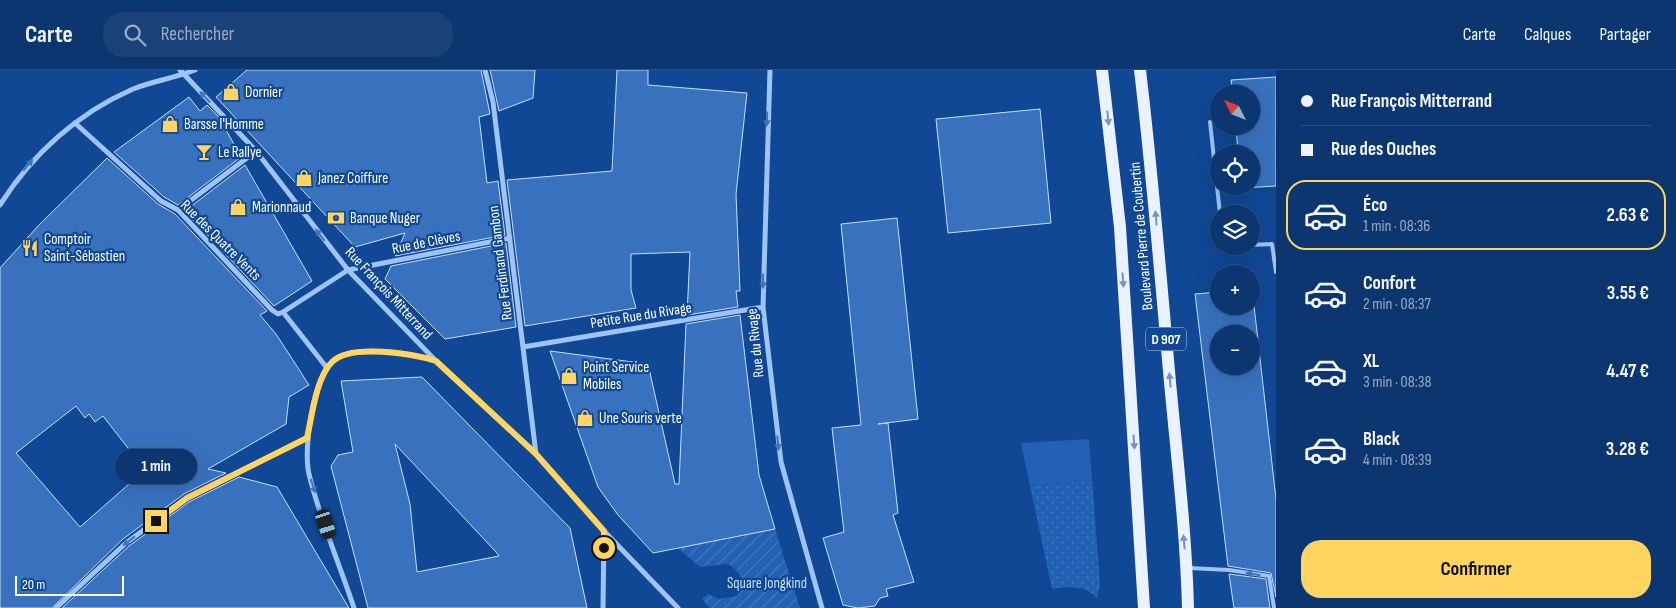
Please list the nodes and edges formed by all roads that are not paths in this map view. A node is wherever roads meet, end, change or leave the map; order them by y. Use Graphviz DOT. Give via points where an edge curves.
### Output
graph roads {
  1 [pos="195,70"];
  2 [pos="485,70"];
  3 [pos="770,70"];
  4 [pos="1102,70"];
  5 [pos="1140,70"];
  6 [pos="182,72"];
  7 [pos="75,122"];
  8 [pos="1211,135"];
  9 [pos="256,151"];
  10 [pos="0,205"];
  11 [pos="1219,205"];
  12 [pos="178,210"];
  13 [pos="510,238"];
  14 [pos="1260,245"];
  15 [pos="348,270"];
  16 [pos="1276,272"];
  17 [pos="763,307"];
  18 [pos="283,312"];
  19 [pos="523,347"];
  20 [pos="436,361"];
  21 [pos="327,368"];
  22 [pos="307,438"];
  23 [pos="536,454"];
  24 [pos="604,531"];
  25 [pos="1187,568"];
  26 [pos="56,608"];
  27 [pos="354,608"];
  28 [pos="603,608"];
  29 [pos="678,608"];
  30 [pos="822,608"];
  31 [pos="1144,608"];
  32 [pos="1188,608"];
  33 [pos="1274,608"];
  1 -- 6 [label="street"];
  2 -- 13 [label="street, Rue Ferdinand Gambon" via="493,102"];
  3 -- 17 [label="street, Rue du Rivage, one-way"];
  4 -- 31 [label="main road, Boulevard Pierre de Coubertin / D 907, one-way" via="1120,227"];
  25 -- 5 [label="main road, Boulevard Pierre de Coubertin / D 907, one-way"];
  6 -- 7 [label="street" via="134,89"];
  9 -- 6 [label="street, Rue François Mitterrand, one-way"];
  10 -- 7 [label="street, one-way" via="36,156"];
  7 -- 12 [label="street, Rue des Quatre Vents" via="161,201"];
  8 -- 11 [label="lane"];
  9 -- 12 [label="street"];
  15 -- 9 [label="street, Rue François Mitterrand, one-way"];
  12 -- 18 [label="street, Rue des Quatre Vents" via="272,310 278,314"];
  13 -- 15 [label="street, Rue de Clèves"];
  13 -- 19 [label="street, Rue Ferdinand Gambon"];
  14 -- 16 [label="lane" via="1272,244"];
  15 -- 18 [label="street"];
  15 -- 20 [label="street, Rue François Mitterrand"];
  17 -- 19 [label="street, Petite Rue du Rivage"];
  17 -- 30 [label="street, Rue du Rivage, one-way" via="781,462"];
  18 -- 21 [label="street"];
  19 -- 23 [label="street, Rue Ferdinand Gambon"];
  20 -- 21 [label="street" via="367,351 333,360"];
  20 -- 23 [label="street, Rue François Mitterrand"];
  21 -- 22 [label="street" via="317,391"];
  22 -- 26 [label="street, one-way" via="187,498 126,543"];
  22 -- 27 [label="street, one-way" via="309,473"];
  23 -- 24 [label="street, Rue François Mitterrand"];
  24 -- 28 [label="street"];
  24 -- 29 [label="street, Rue François Mitterrand"];
  25 -- 32 [label="main road, Boulevard Pierre de Coubertin / D 907"];
  33 -- 25 [label="lane, one-way" via="1269,576"];
}
